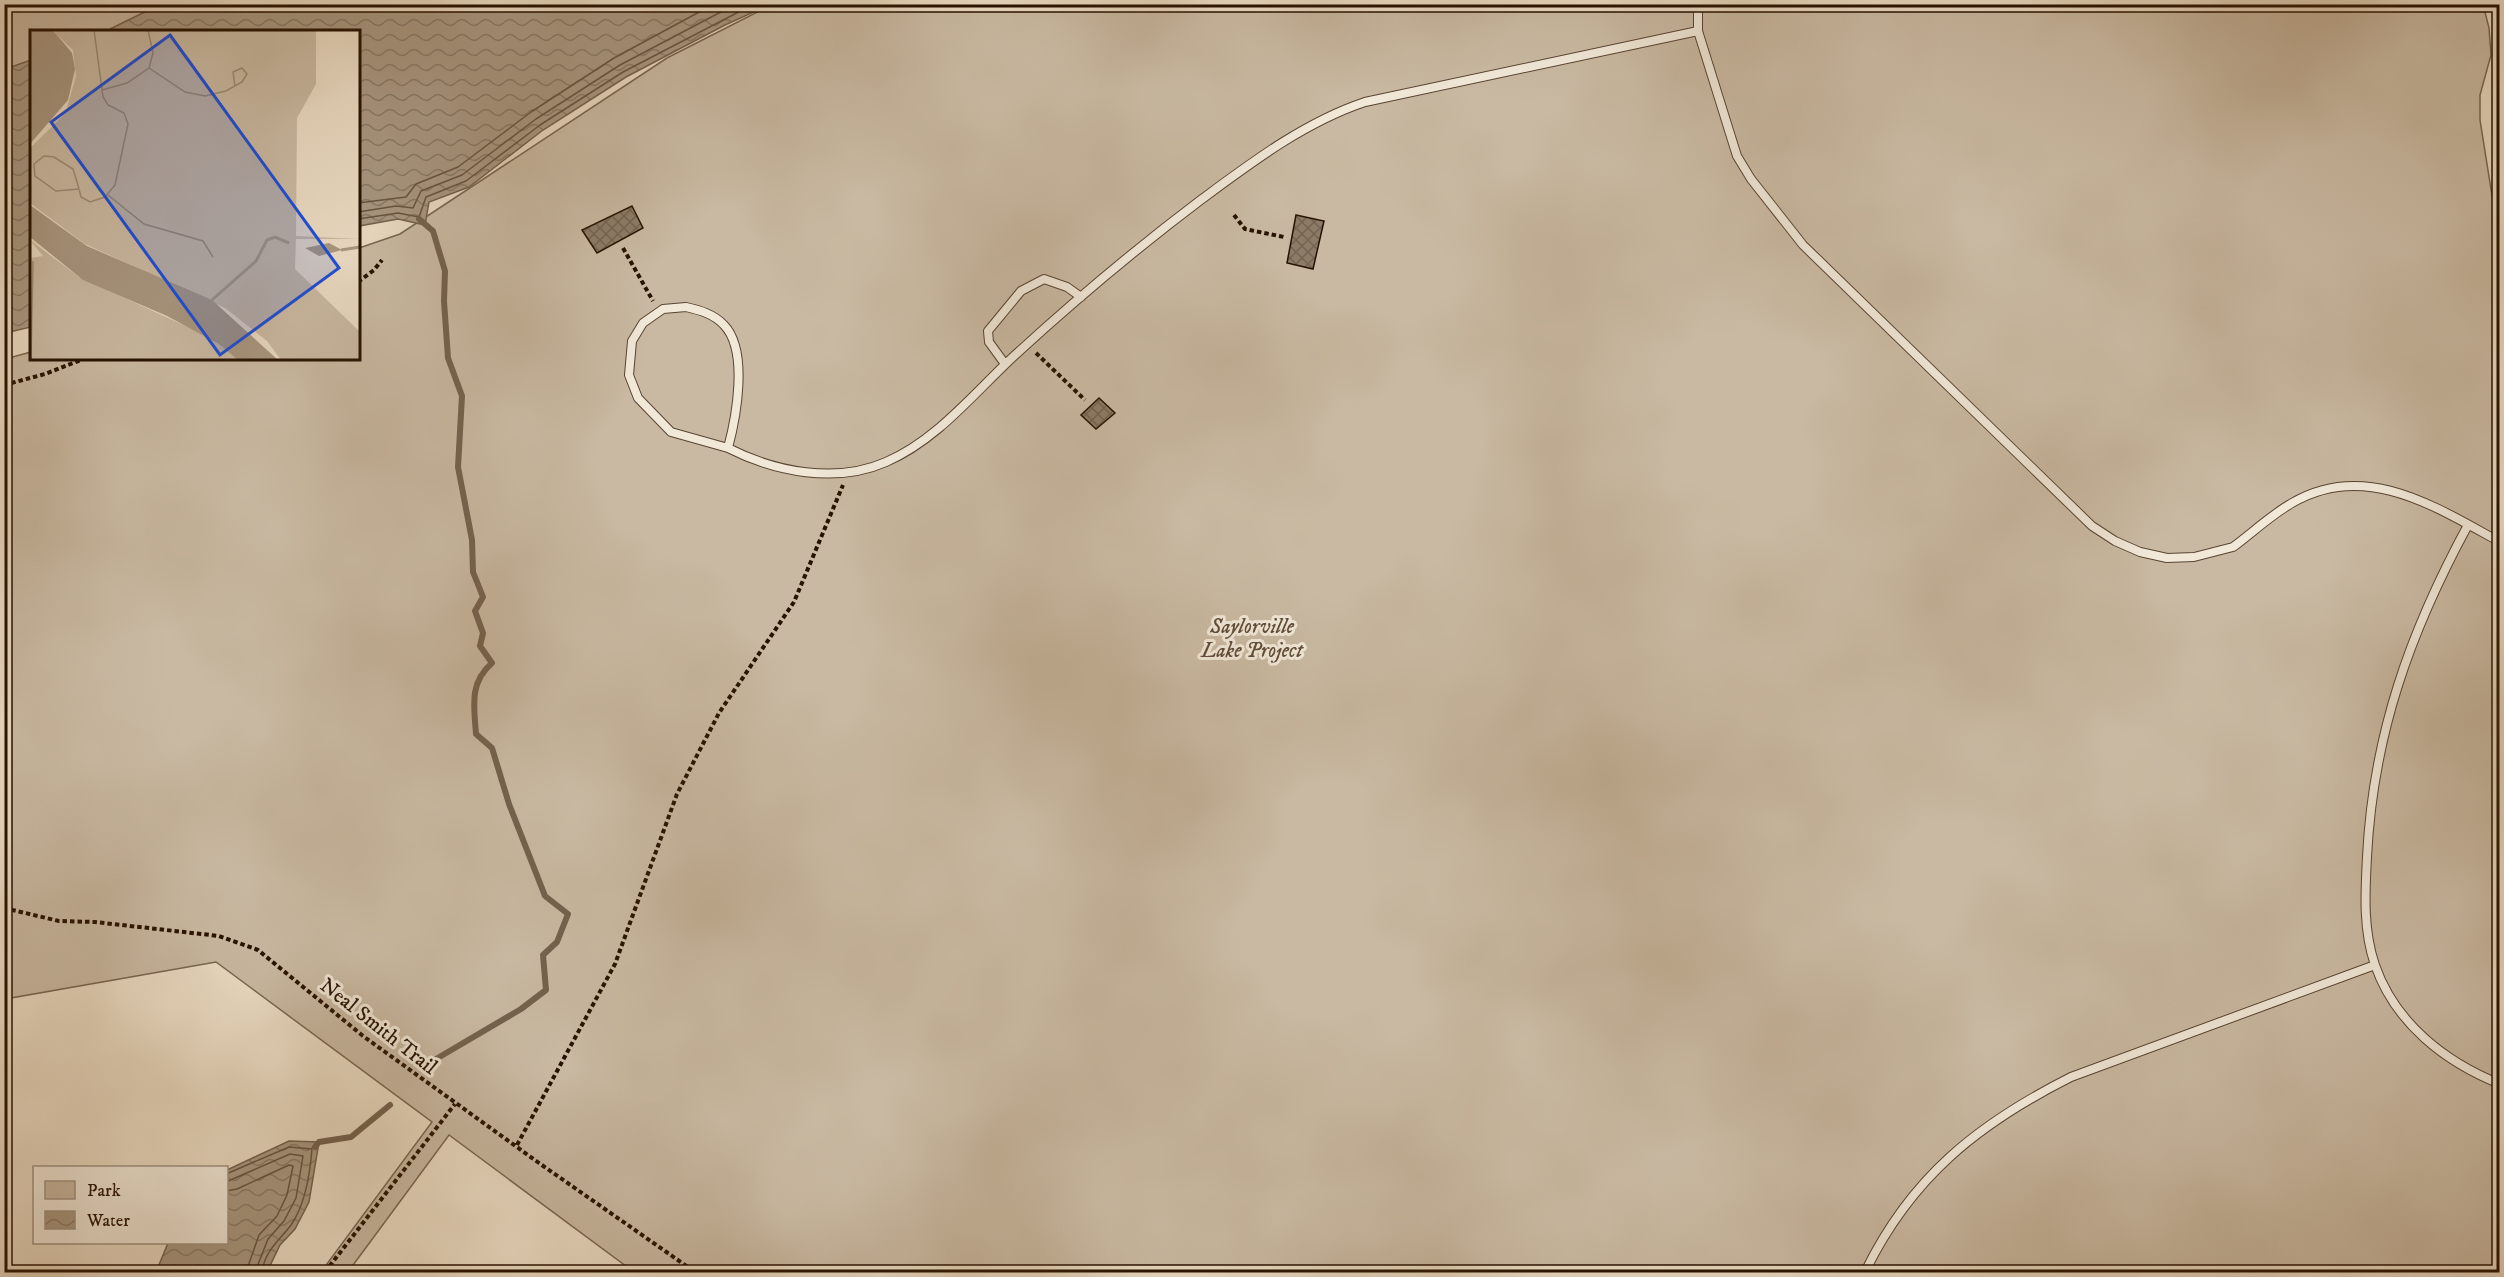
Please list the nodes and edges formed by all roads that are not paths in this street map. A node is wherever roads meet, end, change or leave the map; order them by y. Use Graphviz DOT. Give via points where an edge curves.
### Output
graph roads {
  1 [pos="1698,4"];
  2 [pos="1698,31"];
  3 [pos="1081,297"];
  4 [pos="1005,364"];
  5 [pos="729,448"];
  6 [pos="2468,525"];
  7 [pos="2499,542"];
  8 [pos="2375,965"];
  9 [pos="2499,1084"];
  10 [pos="1864,1272"];
  1 -- 2 [label="lane"];
  2 -- 3 [label="lane" via="1343,109 1261,156"];
  2 -- 6 [label="lane" via="1737,156 1803,245 2092,526 2115,542 2167,558 2221,552 2293,502 2351,486 2410,495"];
  3 -- 4 [label="lane"];
  3 -- 4 [label="lane" via="1044,279 1021,291 988,330 990,342"];
  4 -- 5 [label="lane" via="923,442 885,463 847,473 800,471 756,462"];
  5 -- 5 [label="lane" via="671,432 638,398 629,375 632,341 644,323 663,309 686,307 705,312 724,325 731,339 739,375 738,410"];
  6 -- 7 [label="lane"];
  6 -- 8 [label="lane" via="2445,566 2409,648 2382,733 2369,816 2365,895"];
  8 -- 9 [label="lane" via="2402,1015 2430,1045 2464,1068"];
  8 -- 10 [label="lane" via="2071,1077 2028,1100 1986,1126 1927,1177 1898,1214"];
}
